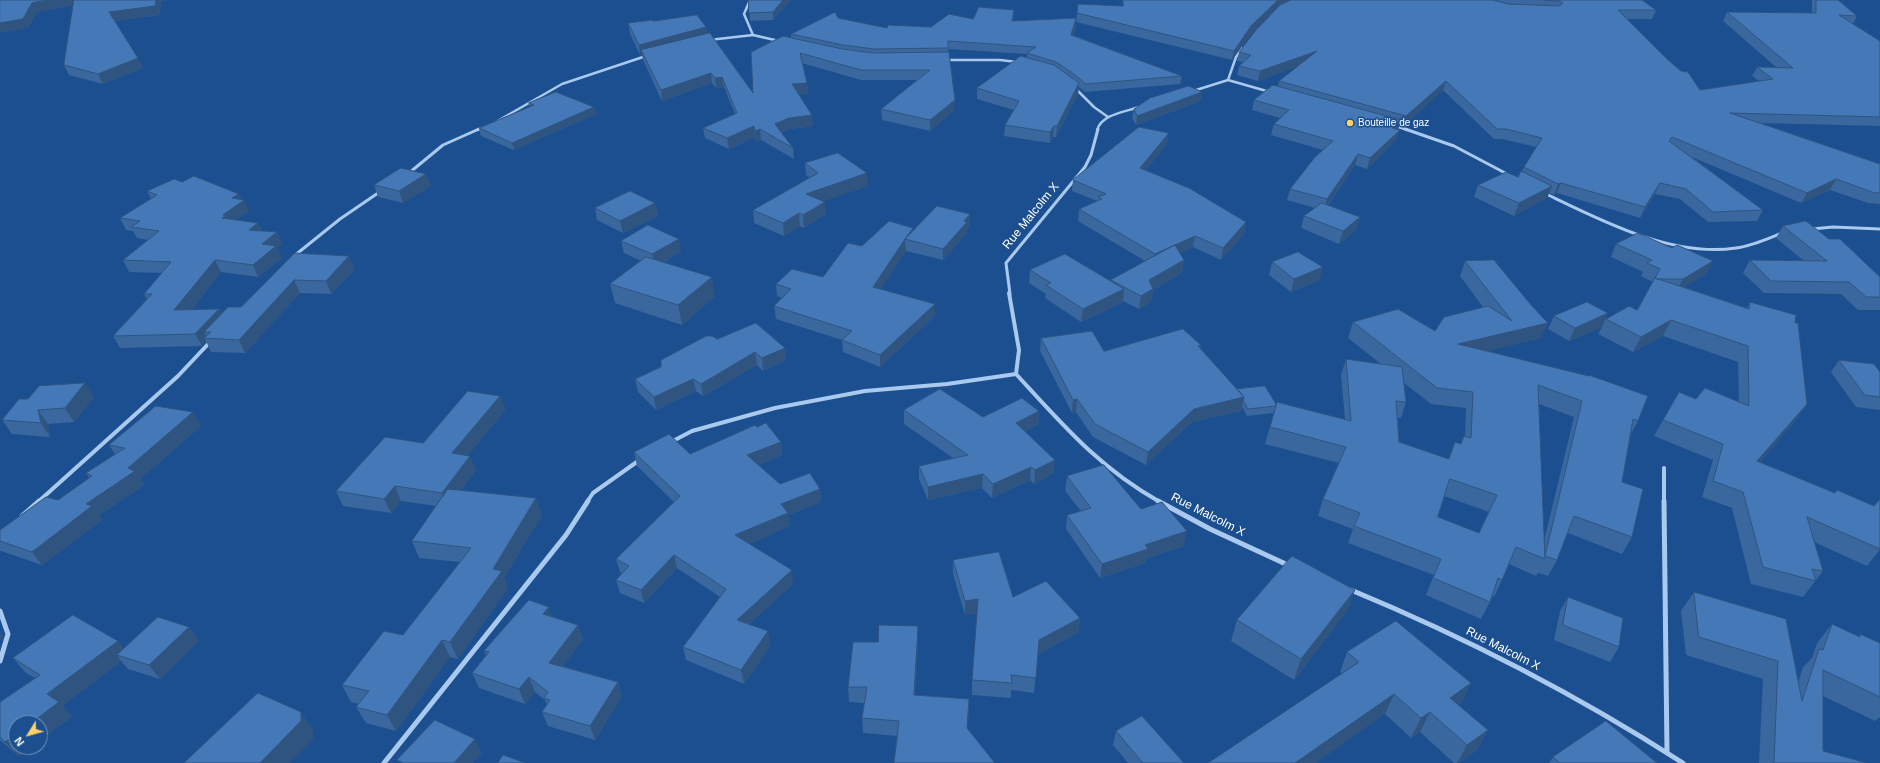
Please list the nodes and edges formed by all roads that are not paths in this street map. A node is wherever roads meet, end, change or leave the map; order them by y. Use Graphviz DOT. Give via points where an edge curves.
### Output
graph roads {
  1 [pos="750,0"];
  2 [pos="753,35"];
  3 [pos="704,41"];
  4 [pos="786,43"];
  5 [pos="1244,47"];
  6 [pos="650,55"];
  7 [pos="940,60"];
  8 [pos="1020,63"];
  9 [pos="1228,80"];
  10 [pos="1070,84"];
  11 [pos="1188,93"];
  12 [pos="1278,94"];
  13 [pos="1144,105"];
  14 [pos="1108,117"];
  15 [pos="492,124"];
  16 [pos="1386,124"];
  17 [pos="485,127"];
  18 [pos="403,177"];
  19 [pos="1513,177"];
  20 [pos="383,190"];
  21 [pos="1537,190"];
  22 [pos="1880,229"];
  23 [pos="1805,230"];
  24 [pos="1785,232"];
  25 [pos="289,260"];
  26 [pos="215,337"];
  27 [pos="1016,374"];
  28 [pos="666,444"];
  29 [pos="648,455"];
  30 [pos="1664,468"];
  31 [pos="19,519"];
  32 [pos="1293,567"];
  33 [pos="1343,587"];
  34 [pos="0,611"];
  35 [pos="0,661"];
  36 [pos="1667,752"];
  37 [pos="384,763"];
  38 [pos="1683,763"];
  1 -- 2 [label="street" via="744,14"];
  2 -- 3 [label="street"];
  2 -- 4 [label="street"];
  5 -- 9 [label="street" via="1236,57"];
  6 -- 15 [label="street" via="562,84"];
  7 -- 8 [label="street" via="1000,60"];
  9 -- 11 [label="street"];
  9 -- 12 [label="street"];
  10 -- 14 [label="street"];
  13 -- 14 [label="street"];
  14 -- 27 [label="street, Rue Malcolm X" via="1099,124 1085,167 1006,263 1019,350"];
  16 -- 19 [label="street" via="1454,146"];
  17 -- 18 [label="street" via="443,145"];
  20 -- 25 [label="street" via="340,219"];
  21 -- 24 [label="street" via="1611,223 1690,248 1730,249"];
  22 -- 23 [label="street"];
  26 -- 31 [label="street" via="178,376"];
  27 -- 28 [label="street" via="947,384 865,391 775,408 692,431"];
  27 -- 32 [label="street, Rue Malcolm X" via="1074,438 1102,462 1177,511"];
  29 -- 37 [label="street" via="593,493 566,535"];
  30 -- 36 [label="street"];
  33 -- 36 [label="street, Rue Malcolm X" via="1459,637 1524,670"];
  34 -- 35 [label="street" via="8,634"];
  36 -- 38 [label="street, Rue Malcolm X"];
}
